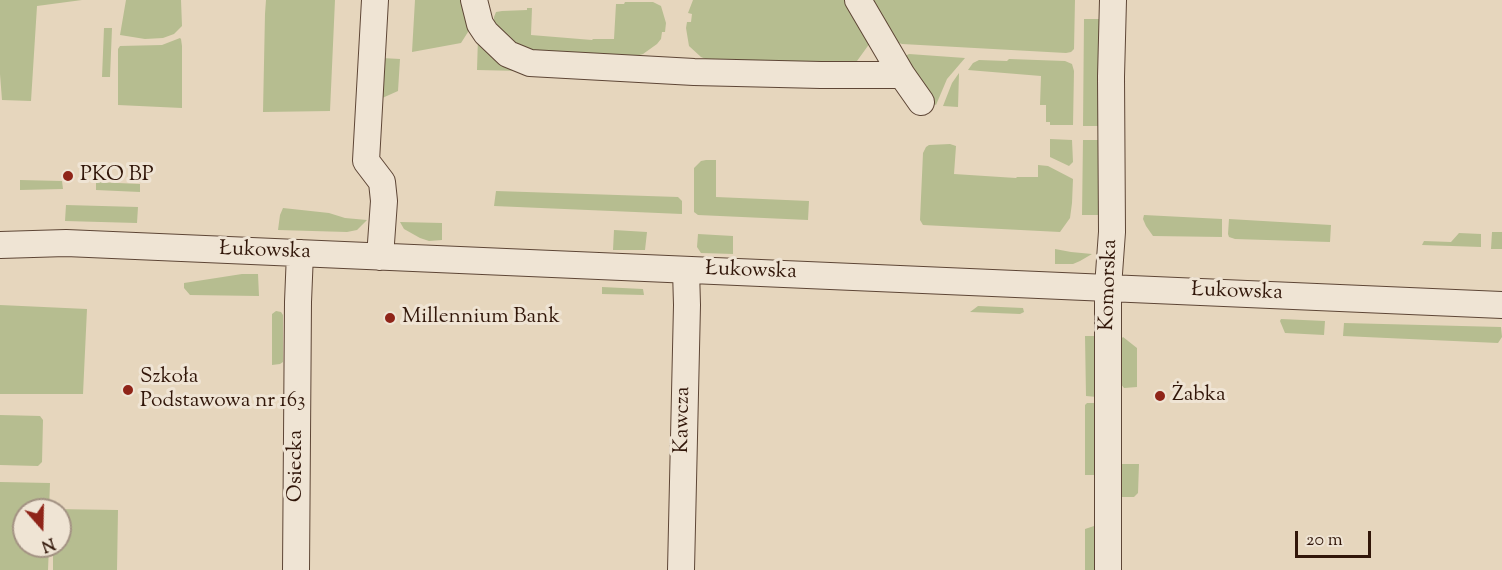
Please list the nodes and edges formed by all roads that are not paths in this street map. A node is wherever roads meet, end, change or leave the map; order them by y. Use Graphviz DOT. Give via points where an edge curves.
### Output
graph roads {
  1 [pos="375,0"];
  2 [pos="474,0"];
  3 [pos="858,0"];
  4 [pos="1113,0"];
  5 [pos="902,75"];
  6 [pos="921,102"];
  7 [pos="0,245"];
  8 [pos="300,254"];
  9 [pos="380,257"];
  10 [pos="686,270"];
  11 [pos="1108,287"];
  12 [pos="1502,304"];
  13 [pos="297,570"];
  14 [pos="681,570"];
  15 [pos="1108,570"];
  1 -- 9 [label="street" via="366,161 382,182"];
  2 -- 5 [label="street" via="486,33 508,54 530,63 694,72"];
  3 -- 5 [label="street"];
  4 -- 11 [label="street, Komorska" via="1112,232"];
  5 -- 6 [label="street"];
  7 -- 8 [label="street, Łukowska" via="66,243"];
  8 -- 9 [label="street, Łukowska"];
  8 -- 13 [label="street, Osiecka"];
  9 -- 10 [label="street, Łukowska"];
  10 -- 11 [label="street, Łukowska"];
  10 -- 14 [label="street, Kawcza"];
  11 -- 12 [label="street, Łukowska"];
  11 -- 15 [label="street, Komorska"];
}
